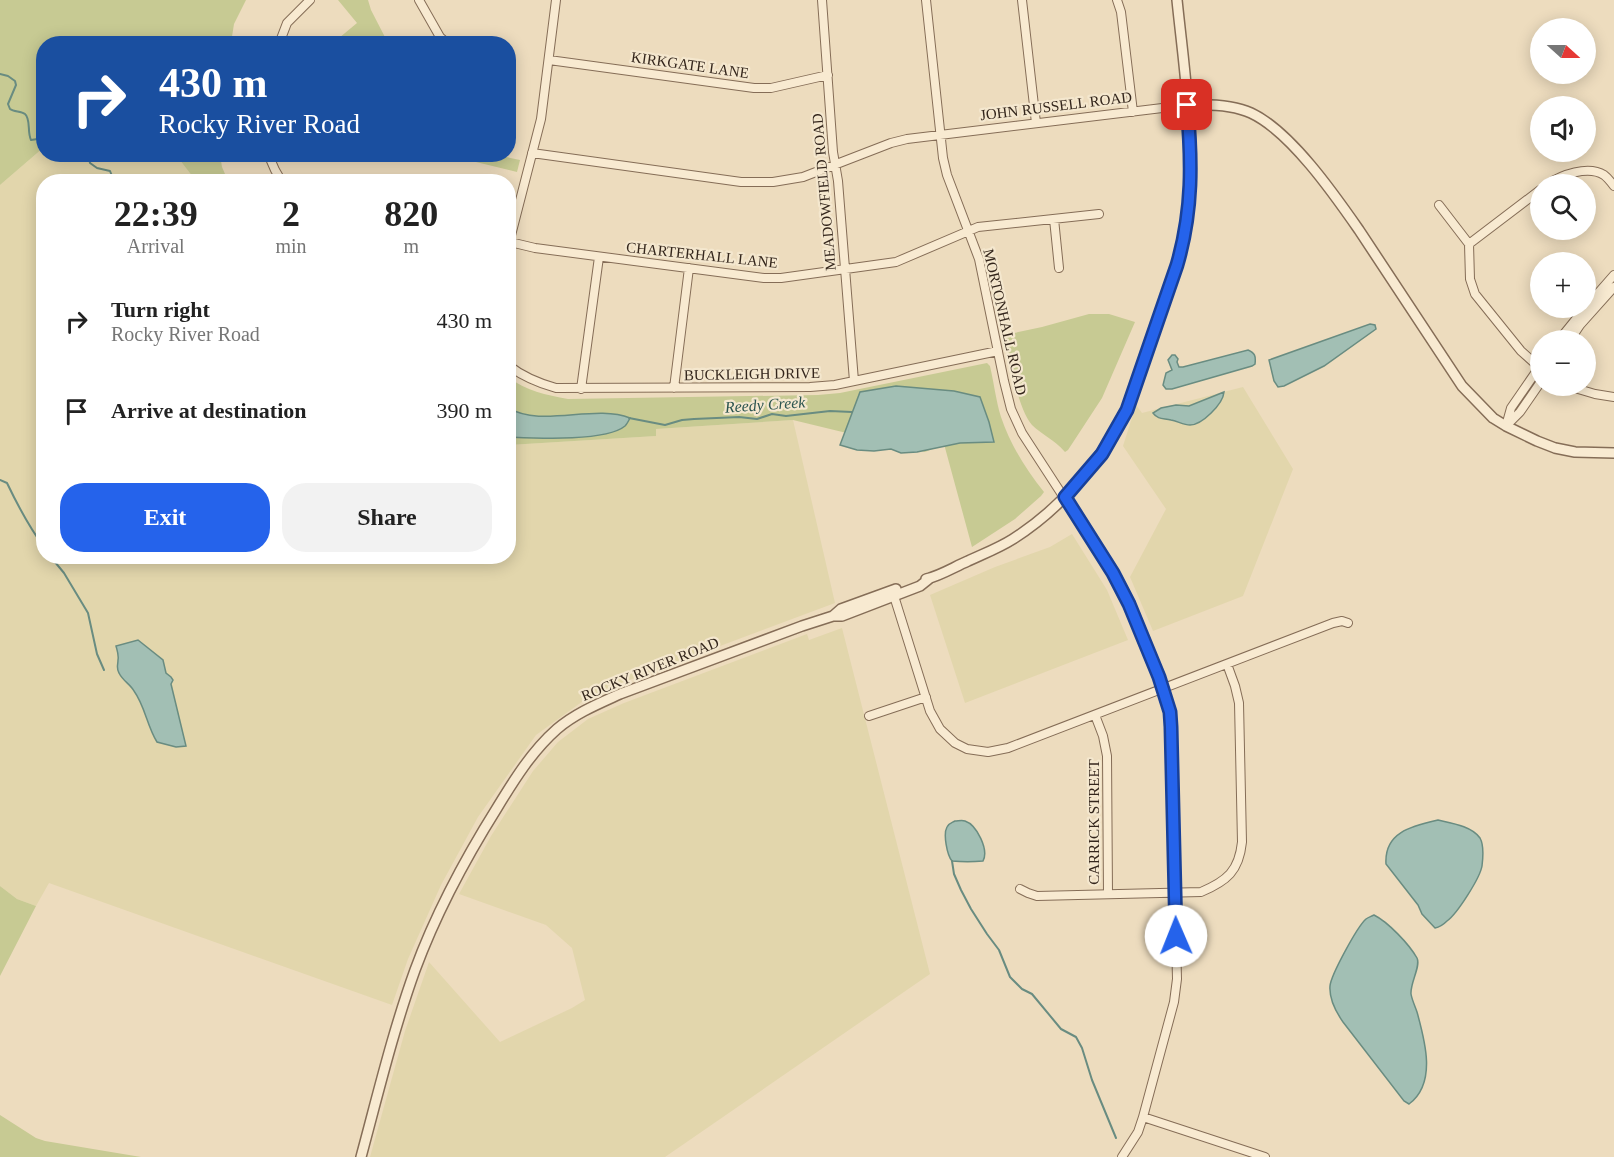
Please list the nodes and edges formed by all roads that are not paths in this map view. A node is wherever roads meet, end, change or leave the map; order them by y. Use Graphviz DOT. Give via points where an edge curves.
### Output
graph roads {
  1 [pos="310,0"];
  2 [pos="419,0"];
  3 [pos="556,0"];
  4 [pos="822,0"];
  5 [pos="926,0"];
  6 [pos="1022,0"];
  7 [pos="1116,0"];
  8 [pos="1177,0"];
  9 [pos="282,36"];
  10 [pos="439,36"];
  11 [pos="549,60"];
  12 [pos="828,75"];
  13 [pos="1187,105"];
  14 [pos="1133,112"];
  15 [pos="1036,123"];
  16 [pos="940,135"];
  17 [pos="532,153"];
  18 [pos="835,164"];
  19 [pos="1567,174"];
  20 [pos="1614,186"];
  21 [pos="1530,198"];
  22 [pos="1439,205"];
  23 [pos="1099,214"];
  24 [pos="516,217"];
  25 [pos="1054,219"];
  26 [pos="969,230"];
  27 [pos="1469,244"];
  28 [pos="516,246"];
  29 [pos="599,257"];
  30 [pos="689,268"];
  31 [pos="845,268"];
  32 [pos="1059,268"];
  33 [pos="1614,275"];
  34 [pos="1614,287"];
  35 [pos="1596,295"];
  36 [pos="1575,318"];
  37 [pos="1566,330"];
  38 [pos="1577,330"];
  39 [pos="998,351"];
  40 [pos="1530,359"];
  41 [pos="516,371"];
  42 [pos="854,381"];
  43 [pos="1530,381"];
  44 [pos="674,388"];
  45 [pos="581,389"];
  46 [pos="1596,394"];
  47 [pos="1531,396"];
  48 [pos="1614,397"];
  49 [pos="1506,426"];
  50 [pos="1614,453"];
  51 [pos="1065,497"];
  52 [pos="930,578"];
  53 [pos="894,596"];
  54 [pos="832,616"];
  55 [pos="1348,623"];
  56 [pos="1227,664"];
  57 [pos="1162,689"];
  58 [pos="926,698"];
  59 [pos="1095,715"];
  60 [pos="869,716"];
  61 [pos="1020,889"];
  62 [pos="1175,893"];
  63 [pos="1108,894"];
  64 [pos="1143,1118"];
  65 [pos="361,1157"];
  66 [pos="1122,1157"];
  67 [pos="1265,1157"];
  1 -- 9 [label="street" via="287,23"];
  2 -- 10 [label="street"];
  3 -- 11 [label="street"];
  4 -- 12 [label="street, MEADOWFIELD ROAD"];
  5 -- 16 [label="street, MORTONHALL ROAD"];
  6 -- 15 [label="street"];
  7 -- 14 [label="street" via="1121,12"];
  8 -- 13 [label="street, ROCKY RIVER ROAD"];
  11 -- 12 [label="street, KIRKGATE LANE" via="754,88"];
  11 -- 17 [label="street"];
  12 -- 18 [label="street, MEADOWFIELD ROAD"];
  13 -- 14 [label="street, JOHN RUSSELL ROAD"];
  13 -- 49 [label="street, JOHN RUSSELL ROAD" via="1213,104 1248,112 1285,138 1354,222 1462,386"];
  13 -- 51 [label="street, ROCKY RIVER ROAD" via="1190,205 1177,265 1127,410 1102,454"];
  14 -- 15 [label="street, JOHN RUSSELL ROAD"];
  15 -- 16 [label="street, JOHN RUSSELL ROAD"];
  16 -- 18 [label="street, JOHN RUSSELL ROAD" via="899,141"];
  16 -- 26 [label="street, MORTONHALL ROAD" via="947,175"];
  17 -- 18 [label="street, JOHN RUSSELL ROAD" via="741,182 803,177"];
  17 -- 24 [label="street"];
  18 -- 31 [label="street, MEADOWFIELD ROAD"];
  19 -- 20 [label="street" via="1598,173"];
  21 -- 27 [label="street"];
  22 -- 27 [label="street"];
  23 -- 25 [label="street, CHARTERHALL LANE"];
  25 -- 26 [label="street, CHARTERHALL LANE"];
  25 -- 32 [label="street"];
  26 -- 31 [label="street, CHARTERHALL LANE" via="896,262"];
  26 -- 39 [label="street, MORTONHALL ROAD"];
  27 -- 40 [label="street" via="1470,279 1475,294"];
  28 -- 29 [label="street, CHARTERHALL LANE"];
  29 -- 30 [label="street, CHARTERHALL LANE"];
  29 -- 45 [label="street"];
  30 -- 31 [label="street, CHARTERHALL LANE" via="764,278"];
  30 -- 44 [label="street"];
  31 -- 42 [label="street, MEADOWFIELD ROAD"];
  33 -- 35 [label="street"];
  34 -- 38 [label="street"];
  36 -- 37 [label="street"];
  39 -- 42 [label="street, BUCKLEIGH DRIVE"];
  39 -- 51 [label="street, MORTONHALL ROAD" via="1011,409 1022,433"];
  41 -- 45 [label="street, BUCKLEIGH DRIVE" via="556,388"];
  42 -- 44 [label="street, BUCKLEIGH DRIVE" via="810,387"];
  43 -- 49 [label="street" via="1511,408"];
  44 -- 45 [label="street, BUCKLEIGH DRIVE"];
  46 -- 48 [label="street"];
  47 -- 49 [label="street"];
  49 -- 50 [label="street, JOHN RUSSELL ROAD" via="1556,448"];
  51 -- 52 [label="street, ROCKY RIVER ROAD" via="1013,539"];
  51 -- 57 [label="street, MORTONHALL ROAD" via="1129,604"];
  52 -- 53 [label="street, ROCKY RIVER ROAD"];
  52 -- 54 [label="street, ROCKY RIVER ROAD" via="841,609"];
  53 -- 54 [label="street, ROCKY RIVER ROAD" via="842,616"];
  53 -- 58 [label="street"];
  54 -- 65 [label="street, ROCKY RIVER ROAD" via="592,706 544,742 485,826 438,917 391,1044"];
  55 -- 56 [label="street" via="1333,623"];
  56 -- 57 [label="street"];
  56 -- 62 [label="street" via="1239,703 1240,854 1233,872 1219,885 1201,892"];
  57 -- 59 [label="street"];
  57 -- 62 [label="street, MORTONHALL ROAD" via="1171,727"];
  58 -- 59 [label="street" via="940,729 955,743 988,752"];
  58 -- 60 [label="street"];
  59 -- 63 [label="street, CARRICK STREET" via="1107,756"];
  61 -- 63 [label="street" via="1037,896"];
  62 -- 63 [label="street"];
  62 -- 64 [label="street, MORTONHALL ROAD" via="1174,1002"];
  64 -- 66 [label="street, MORTONHALL ROAD"];
  64 -- 67 [label="street"];
}
